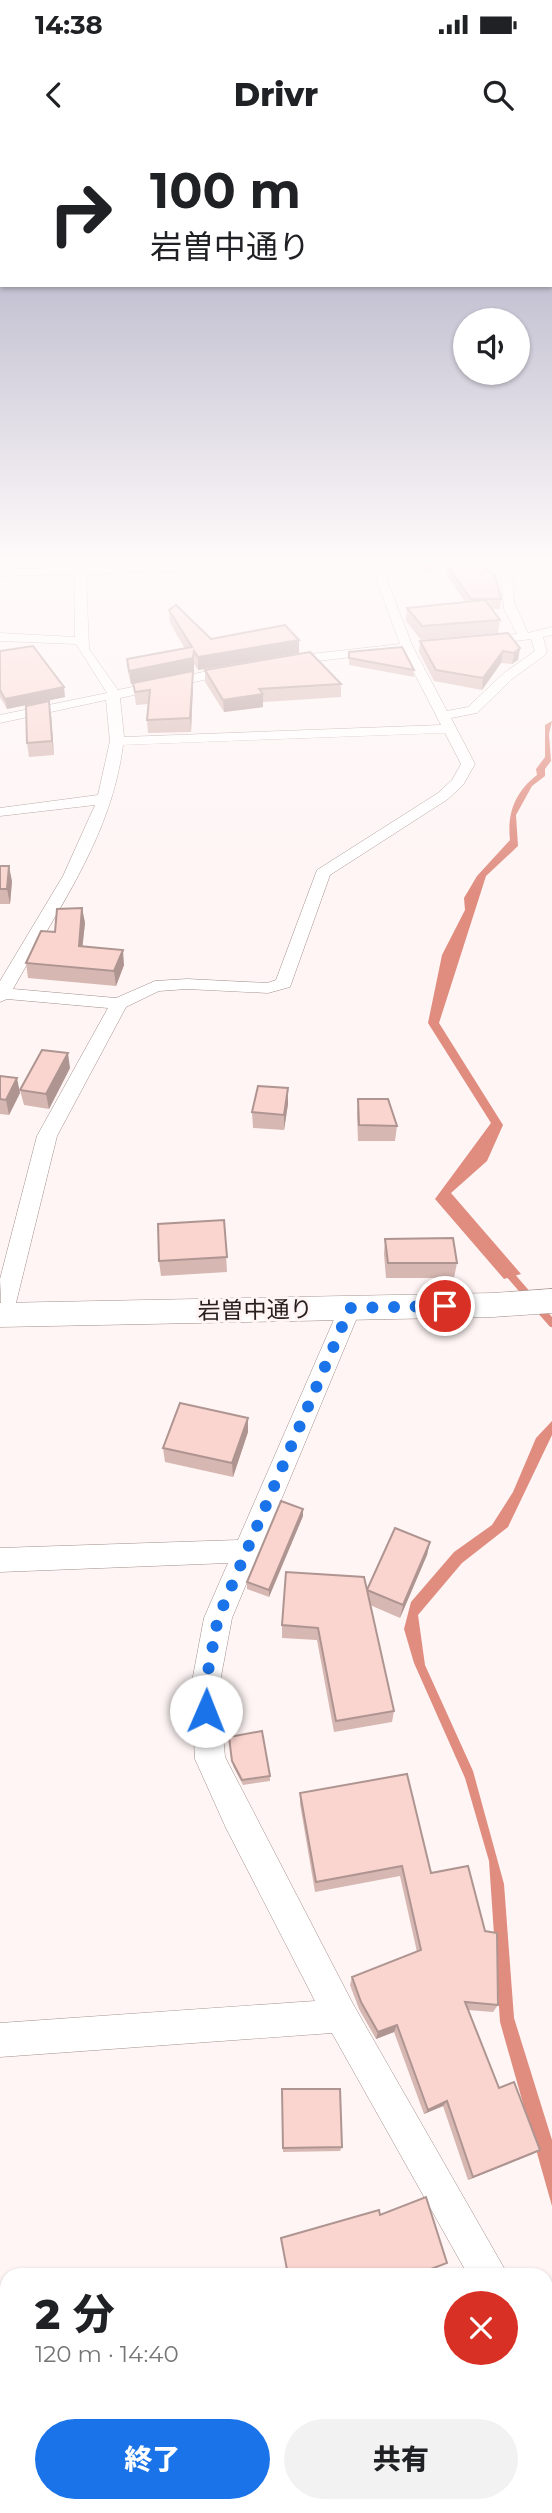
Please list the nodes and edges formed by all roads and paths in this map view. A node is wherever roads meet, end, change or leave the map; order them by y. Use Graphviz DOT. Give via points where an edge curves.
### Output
graph roads {
  1 [pos="98,671"];
  2 [pos="233,671"];
  3 [pos="424,671"];
  4 [pos="515,671"];
  5 [pos="114,694"];
  6 [pos="0,719"];
  7 [pos="446,722"];
  8 [pos="117,741"];
  9 [pos="104,799"];
  10 [pos="0,812"];
  11 [pos="1,995"];
  12 [pos="119,1004"];
  13 [pos="552,1301"];
  14 [pos="350,1308"];
  15 [pos="1,1315"];
  16 [pos="246,1551"];
  17 [pos="0,1560"];
  18 [pos="341,2016"];
  19 [pos="0,2040"];
  20 [pos="485,2268"];
  1 -- 5 [label="street"];
  2 -- 5 [label="street"];
  3 -- 7 [label="street"];
  4 -- 7 [label="street" via="472,710"];
  5 -- 6 [label="street"];
  5 -- 8 [label="street" via="111,704"];
  7 -- 8 [label="street"];
  7 -- 12 [label="street" via="468,764 458,782 323,873 284,983 268,988 155,986"];
  8 -- 9 [label="street"];
  9 -- 10 [label="street"];
  9 -- 11 [label="street" via="85,851"];
  11 -- 12 [label="street"];
  12 -- 15 [label="street" via="47,1136"];
  13 -- 14 [label="street, 岩曽中通り"];
  14 -- 15 [label="street, 岩曽中通り"];
  14 -- 16 [label="street"];
  16 -- 17 [label="street"];
  16 -- 18 [label="street" via="218,1618 205,1687 209,1759"];
  18 -- 19 [label="street"];
  18 -- 20 [label="street"];
}
